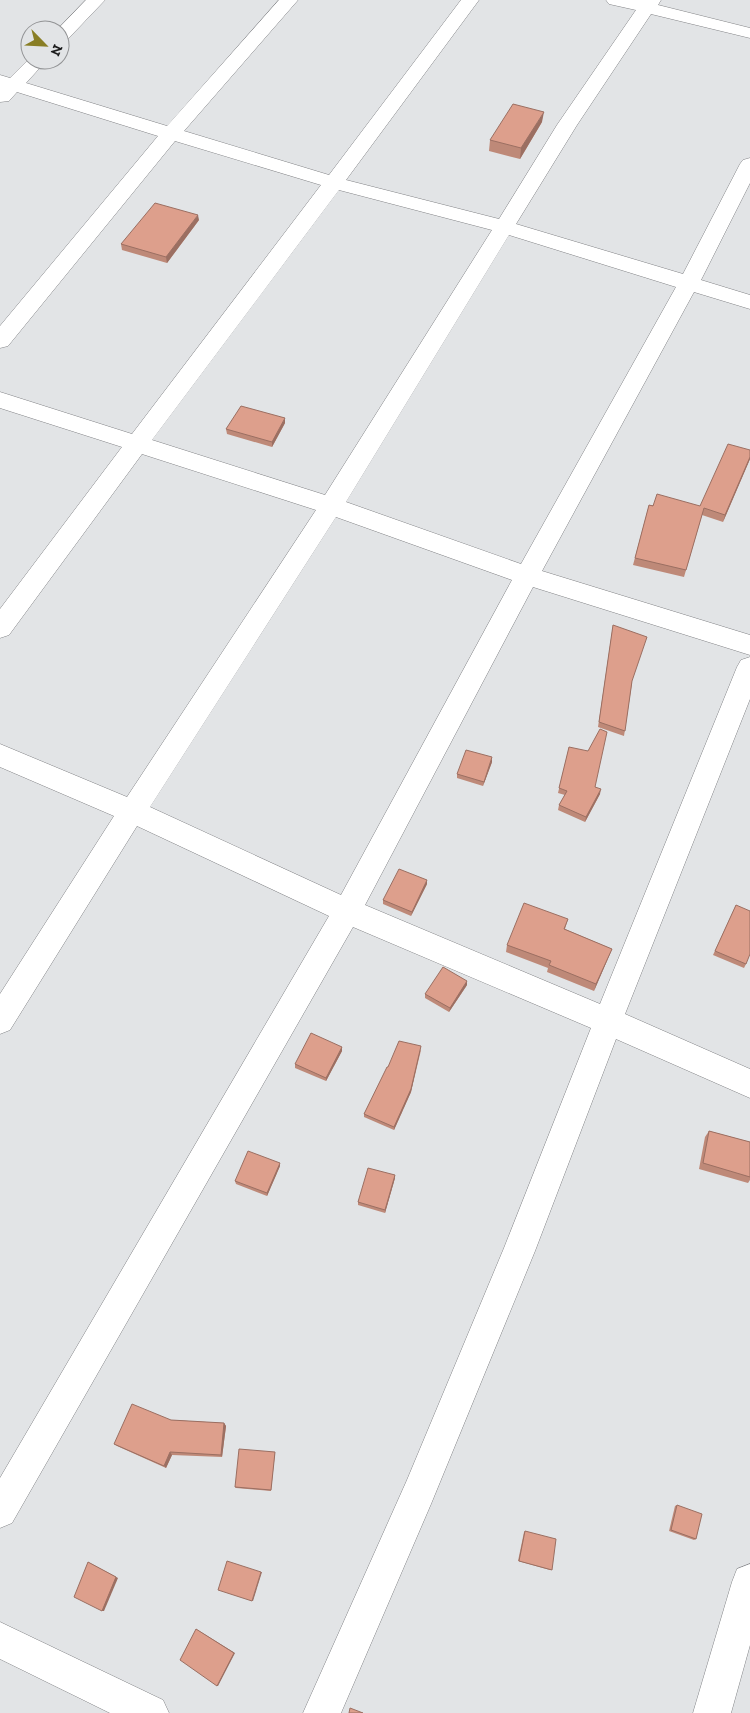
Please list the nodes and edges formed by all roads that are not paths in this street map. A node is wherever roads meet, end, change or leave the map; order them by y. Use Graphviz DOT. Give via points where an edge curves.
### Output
graph roads {
  1 [pos="96,0"];
  2 [pos="289,0"];
  3 [pos="470,0"];
  4 [pos="615,0"];
  5 [pos="650,3"];
  6 [pos="70,27"];
  7 [pos="750,33"];
  8 [pos="25,70"];
  9 [pos="7,83"];
  10 [pos="0,99"];
  11 [pos="170,134"];
  12 [pos="750,164"];
  13 [pos="335,183"];
  14 [pos="505,227"];
  15 [pos="689,283"];
  16 [pos="750,302"];
  17 [pos="0,341"];
  18 [pos="0,400"];
  19 [pos="136,444"];
  20 [pos="331,506"];
  21 [pos="527,576"];
  22 [pos="0,628"];
  23 [pos="750,645"];
  24 [pos="750,667"];
  25 [pos="0,755"];
  26 [pos="132,811"];
  27 [pos="346,911"];
  28 [pos="0,1020"];
  29 [pos="608,1020"];
  30 [pos="750,1084"];
  31 [pos="0,1511"];
  32 [pos="750,1582"];
  33 [pos="0,1640"];
  34 [pos="146,1712"];
  35 [pos="322,1713"];
  36 [pos="712,1713"];
  1 -- 6 [label="street"];
  2 -- 11 [label="street"];
  3 -- 13 [label="street"];
  4 -- 5 [label="street"];
  5 -- 7 [label="street"];
  5 -- 14 [label="street" via="567,125"];
  8 -- 9 [label="street"];
  9 -- 10 [label="street"];
  9 -- 11 [label="street"];
  11 -- 13 [label="street"];
  11 -- 17 [label="street"];
  12 -- 15 [label="street"];
  13 -- 14 [label="street"];
  13 -- 19 [label="street"];
  14 -- 15 [label="street"];
  14 -- 20 [label="street"];
  15 -- 16 [label="street"];
  15 -- 21 [label="street"];
  18 -- 19 [label="street"];
  19 -- 20 [label="street"];
  19 -- 22 [label="street"];
  20 -- 21 [label="street"];
  20 -- 26 [label="street"];
  21 -- 23 [label="street"];
  21 -- 27 [label="street"];
  24 -- 29 [label="street"];
  25 -- 26 [label="street"];
  26 -- 27 [label="street"];
  26 -- 28 [label="street"];
  27 -- 29 [label="street"];
  27 -- 31 [label="street"];
  29 -- 30 [label="street"];
  29 -- 35 [label="street" via="512,1269"];
  32 -- 36 [label="street"];
  33 -- 34 [label="street"];
}
